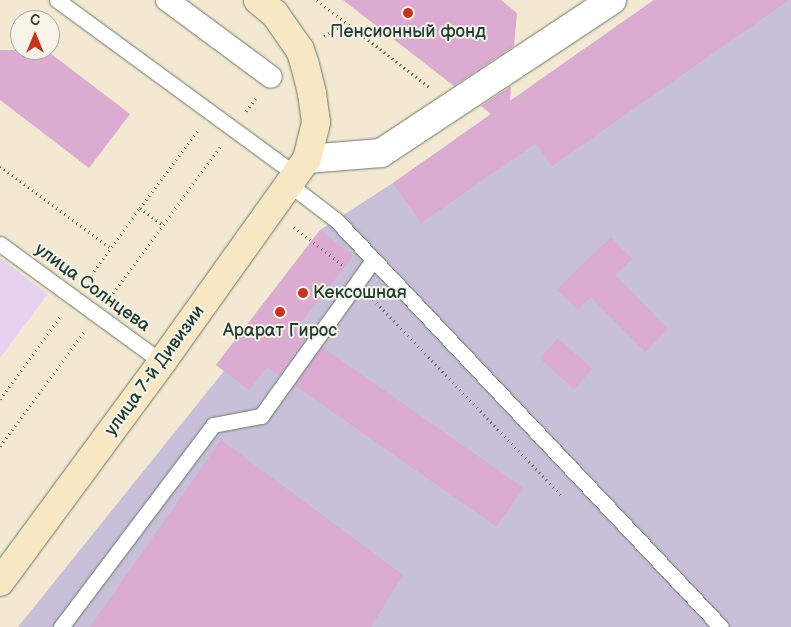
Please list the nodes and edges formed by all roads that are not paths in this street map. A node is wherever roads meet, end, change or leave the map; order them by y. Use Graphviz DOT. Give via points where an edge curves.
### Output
graph roads {
  1 [pos="57,0"];
  2 [pos="167,0"];
  3 [pos="258,0"];
  4 [pos="612,0"];
  5 [pos="271,77"];
  6 [pos="298,173"];
  7 [pos="0,244"];
  8 [pos="373,260"];
  9 [pos="162,362"];
  10 [pos="0,582"];
  11 [pos="61,627"];
  12 [pos="721,627"];
  1 -- 6 [label="lane"];
  2 -- 5 [label="street"];
  3 -- 6 [label="main road" via="275,14 300,50 312,93 316,122"];
  4 -- 6 [label="street" via="381,153"];
  6 -- 8 [label="lane"];
  6 -- 9 [label="main road, улица 7-й Дивизии"];
  7 -- 9 [label="lane, улица Солнцева"];
  8 -- 11 [label="lane" via="262,416 213,425"];
  8 -- 12 [label="lane"];
  9 -- 10 [label="main road, улица 7-й Дивизии"];
}
